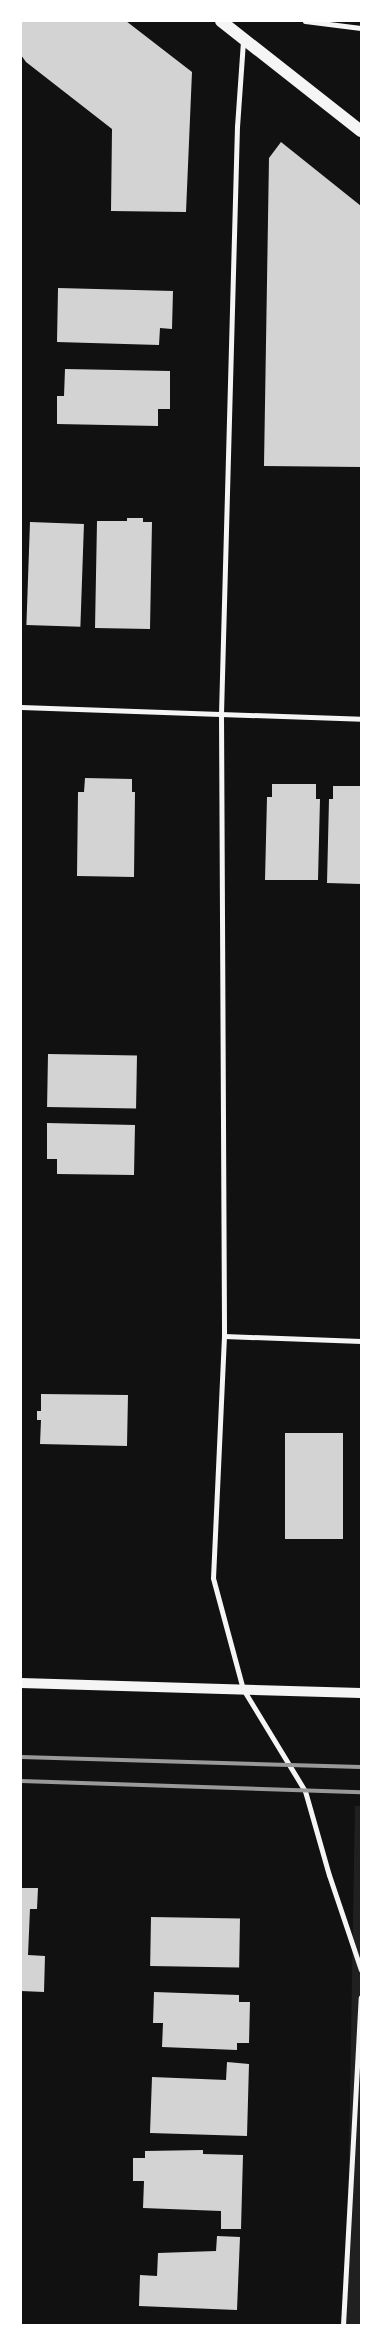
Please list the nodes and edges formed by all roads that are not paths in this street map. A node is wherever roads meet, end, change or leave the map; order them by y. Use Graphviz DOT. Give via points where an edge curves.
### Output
graph roads {
  1 [pos="222,21"];
  2 [pos="305,21"];
  3 [pos="361,28"];
  4 [pos="243,38"];
  5 [pos="361,131"];
  6 [pos="21,707"];
  7 [pos="221,713"];
  8 [pos="361,719"];
  9 [pos="224,1336"];
  10 [pos="361,1341"];
  11 [pos="21,1683"];
  12 [pos="243,1689"];
  13 [pos="361,1692"];
  14 [pos="361,1970"];
  15 [pos="361,1997"];
  16 [pos="343,2325"];
  1 -- 4 [label="main road"];
  2 -- 3 [label="street"];
  4 -- 5 [label="main road"];
  4 -- 7 [label="street" via="236,136"];
  6 -- 7 [label="street"];
  7 -- 8 [label="street"];
  7 -- 9 [label="street"];
  9 -- 10 [label="street"];
  9 -- 12 [label="street" via="214,1578"];
  11 -- 12 [label="main road"];
  12 -- 13 [label="main road"];
  12 -- 14 [label="street" via="305,1791"];
  15 -- 16 [label="street"];
}
